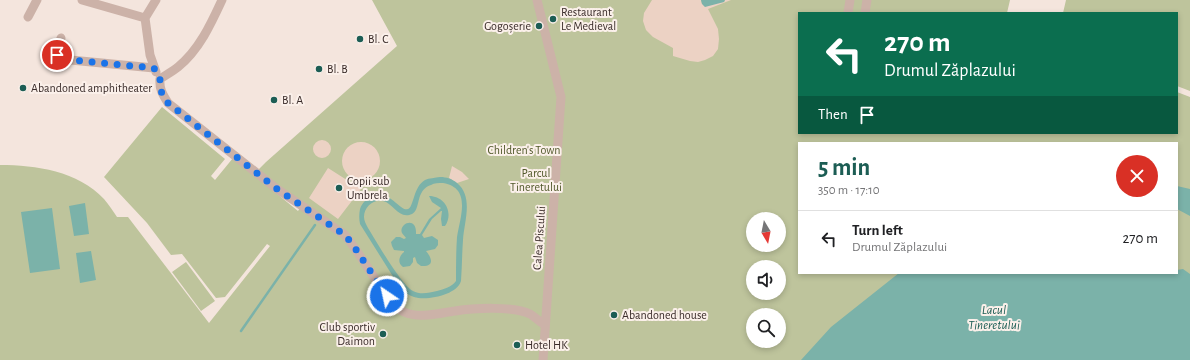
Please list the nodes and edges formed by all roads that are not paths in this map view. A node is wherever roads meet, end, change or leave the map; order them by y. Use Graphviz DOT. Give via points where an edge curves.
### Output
graph roads {
  1 [pos="37,0"];
  2 [pos="82,0"];
  3 [pos="156,0"];
  4 [pos="222,0"];
  5 [pos="537,0"];
  6 [pos="850,0"];
  7 [pos="867,0"];
  8 [pos="848,12"];
  9 [pos="865,12"];
  10 [pos="28,17"];
  11 [pos="145,18"];
  12 [pos="61,38"];
  13 [pos="154,68"];
  14 [pos="160,79"];
  15 [pos="545,325"];
  16 [pos="543,360"];
  1 -- 10 [label="street"];
  2 -- 11 [label="street"];
  3 -- 11 [label="street"];
  4 -- 14 [label="street" via="190,56 178,68"];
  5 -- 15 [label="street, Calea Piscului" via="561,97"];
  6 -- 8 [label="street"];
  7 -- 9 [label="street"];
  11 -- 13 [label="street" via="148,48"];
  12 -- 13 [label="street" via="57,55 60,59"];
  13 -- 14 [label="street"];
  14 -- 15 [label="street" via="162,94 168,103 277,189 345,235 387,296 403,311 425,315 470,309 512,310 530,314"];
  15 -- 16 [label="street, Calea Piscului"];
}
